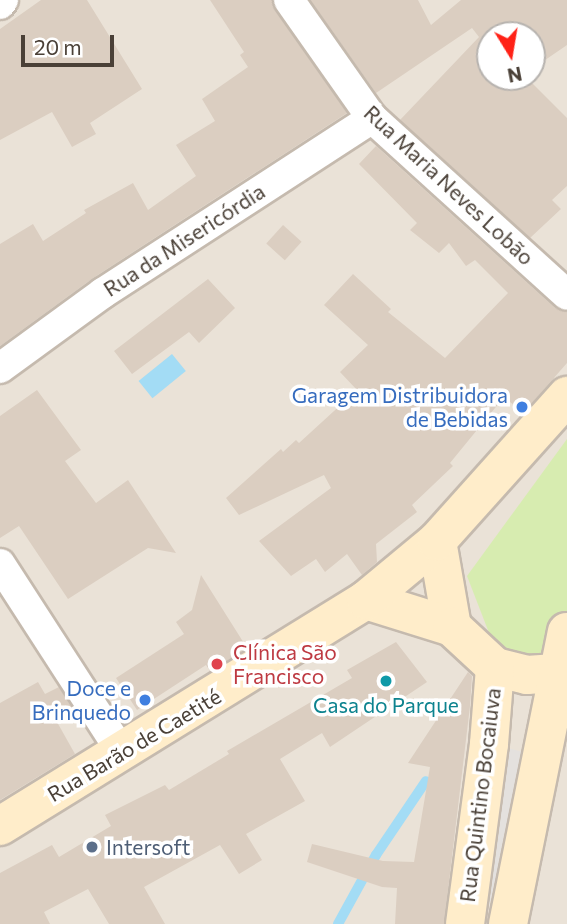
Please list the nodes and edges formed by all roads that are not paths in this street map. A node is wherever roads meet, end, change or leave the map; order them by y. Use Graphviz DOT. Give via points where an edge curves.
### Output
graph roads {
  1 [pos="4,0"];
  2 [pos="289,0"];
  3 [pos="0,4"];
  4 [pos="372,118"];
  5 [pos="567,295"];
  6 [pos="0,368"];
  7 [pos="567,396"];
  8 [pos="437,541"];
  9 [pos="0,564"];
  10 [pos="366,600"];
  11 [pos="452,627"];
  12 [pos="567,632"];
  13 [pos="495,667"];
  14 [pos="556,673"];
  15 [pos="491,713"];
  16 [pos="547,721"];
  17 [pos="123,754"];
  18 [pos="0,826"];
  19 [pos="465,924"];
  20 [pos="508,924"];
  1 -- 3 [label="street"];
  2 -- 4 [label="street, Rua Maria Neves Lobão"];
  4 -- 5 [label="street, Rua Maria Neves Lobão"];
  4 -- 6 [label="street, Rua da Misericórdia" via="103,293"];
  7 -- 8 [label="street, Rua Barão de Caetité"];
  8 -- 10 [label="street, Rua Barão de Caetité"];
  8 -- 11 [label="street"];
  9 -- 17 [label="street"];
  10 -- 11 [label="street"];
  10 -- 17 [label="street, Rua Barão de Caetité"];
  11 -- 13 [label="street"];
  12 -- 14 [label="street"];
  13 -- 14 [label="street" via="527,675"];
  13 -- 15 [label="street, Rua Quintino Bocaiuva"];
  14 -- 16 [label="street"];
  15 -- 16 [label="street" via="520,723"];
  15 -- 19 [label="street, Rua Quintino Bocaiuva"];
  16 -- 20 [label="street"];
  17 -- 18 [label="street, Rua Barão de Caetité"];
}
